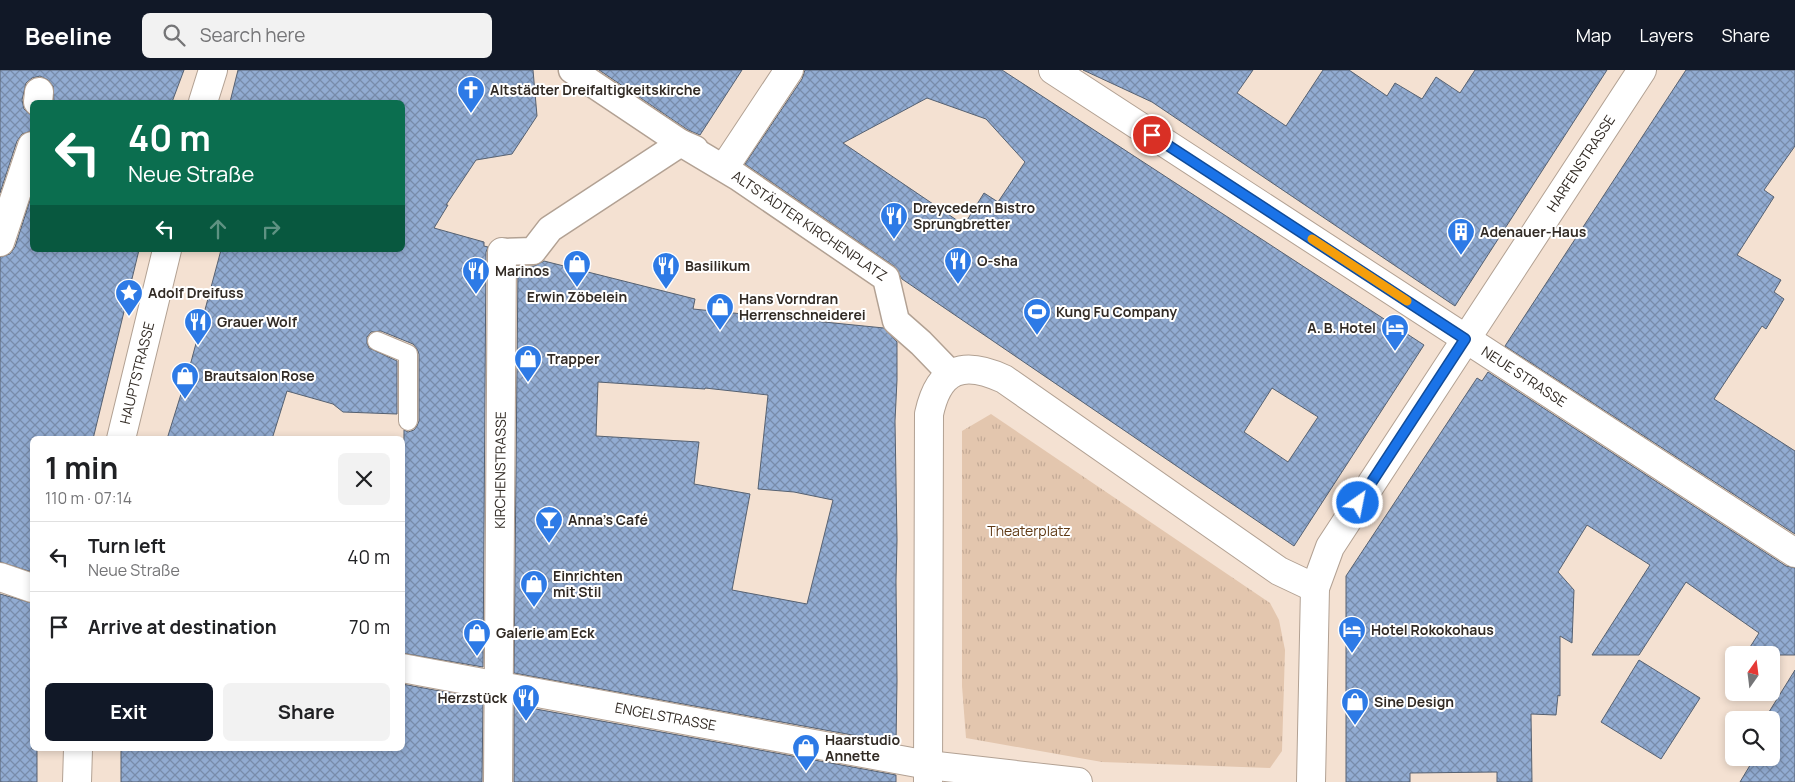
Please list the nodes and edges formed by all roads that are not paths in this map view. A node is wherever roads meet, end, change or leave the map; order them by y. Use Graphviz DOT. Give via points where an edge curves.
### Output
graph roads {
  1 [pos="213,70"];
  2 [pos="572,70"];
  3 [pos="789,70"];
  4 [pos="1053,70"];
  5 [pos="1642,70"];
  6 [pos="204,100"];
  7 [pos="680,143"];
  8 [pos="30,152"];
  9 [pos="728,162"];
  10 [pos="0,242"];
  11 [pos="167,252"];
  12 [pos="502,252"];
  13 [pos="1465,339"];
  14 [pos="377,341"];
  15 [pos="950,373"];
  16 [pos="408,421"];
  17 [pos="122,436"];
  18 [pos="1795,553"];
  19 [pos="0,577"];
  20 [pos="30,587"];
  21 [pos="1315,588"];
  22 [pos="405,669"];
  23 [pos="498,686"];
  24 [pos="78,751"];
  25 [pos="928,773"];
  26 [pos="77,782"];
  27 [pos="498,782"];
  28 [pos="1078,782"];
  29 [pos="1311,782"];
  1 -- 6 [label="street"];
  2 -- 7 [label="street, ALTSTÄDTER KIRCHENPLATZ"];
  3 -- 9 [label="street"];
  4 -- 13 [label="street, NEUE STRASSE"];
  5 -- 13 [label="street, HARFENSTRASSE"];
  7 -- 9 [label="street, ALTSTÄDTER KIRCHENPLATZ"];
  7 -- 12 [label="street" via="550,229 533,250"];
  7 -- 15 [label="street, ALTSTÄDTER KIRCHENPLATZ" via="738,177 886,278 896,322 922,343"];
  8 -- 10 [label="street"];
  11 -- 17 [label="street, HAUPTSTRASSE"];
  12 -- 23 [label="street, KIRCHENSTRASSE"];
  13 -- 18 [label="street, NEUE STRASSE"];
  13 -- 21 [label="street, HARFENSTRASSE" via="1330,547"];
  14 -- 16 [label="lane" via="408,354"];
  15 -- 21 [label="street" via="973,369 1004,379 1279,571"];
  15 -- 25 [label="street" via="936,389 929,414"];
  19 -- 20 [label="street"];
  21 -- 29 [label="street"];
  22 -- 23 [label="street, ENGELSTRASSE"];
  23 -- 25 [label="street, ENGELSTRASSE"];
  23 -- 27 [label="street, KIRCHENSTRASSE"];
  24 -- 26 [label="street"];
  25 -- 28 [label="street"];
}
